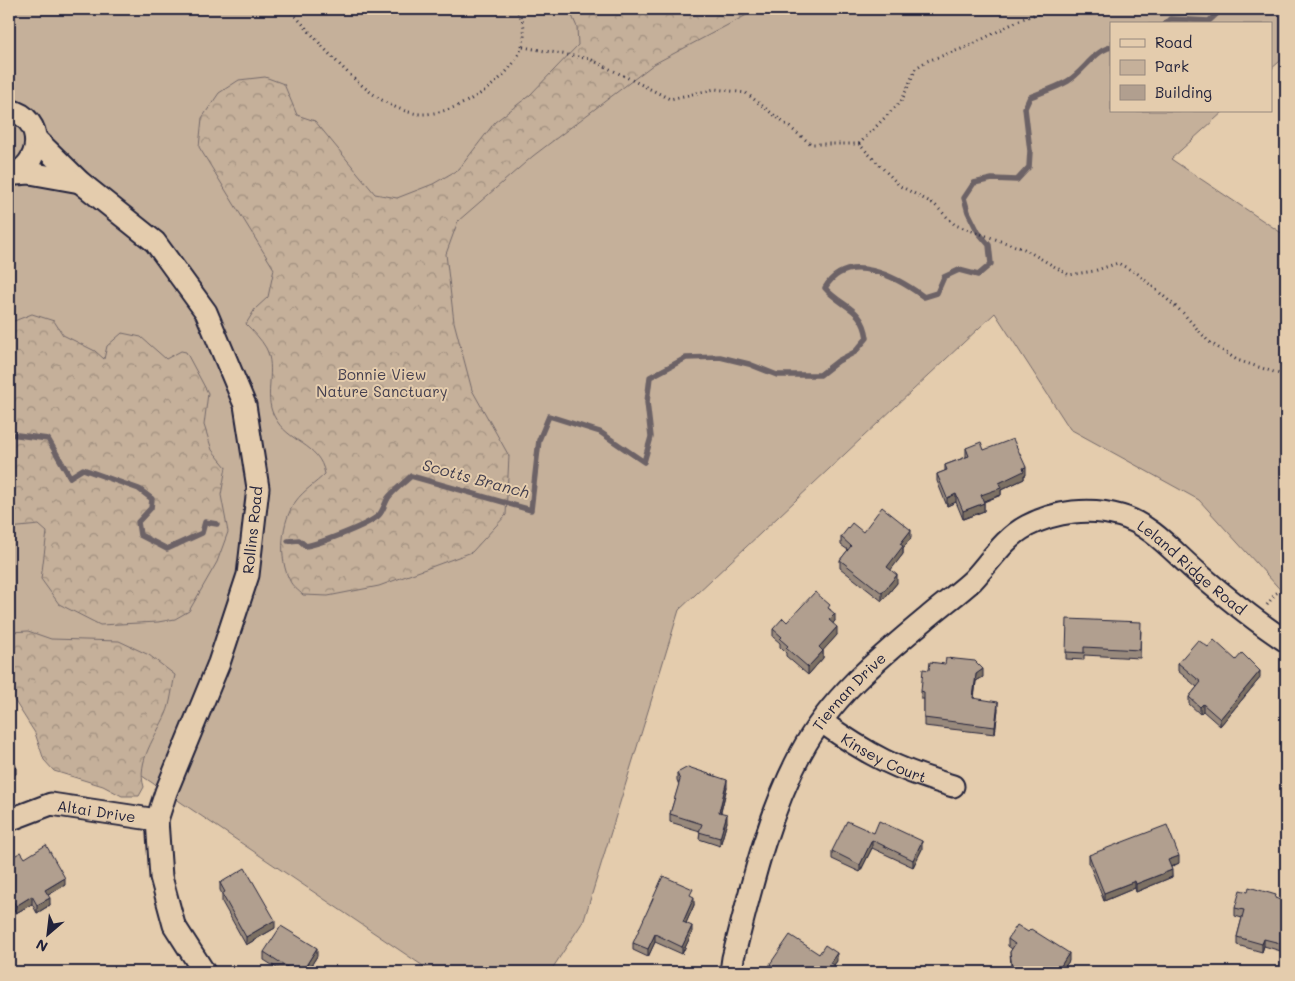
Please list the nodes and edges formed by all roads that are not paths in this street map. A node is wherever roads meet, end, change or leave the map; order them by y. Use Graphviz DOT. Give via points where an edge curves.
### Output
graph roads {
  1 [pos="9,110"];
  2 [pos="36,139"];
  3 [pos="13,175"];
  4 [pos="80,182"];
  5 [pos="1088,510"];
  6 [pos="1286,641"];
  7 [pos="822,722"];
  8 [pos="952,786"];
  9 [pos="9,820"];
  10 [pos="157,820"];
  11 [pos="204,972"];
  12 [pos="731,972"];
  1 -- 2 [label="street, Rollins Road" via="28,121"];
  2 -- 3 [label="street, Rollins Road" via="32,160"];
  2 -- 4 [label="street, Rollins Road"];
  3 -- 4 [label="street, Rollins Road" via="30,173"];
  4 -- 10 [label="street, Rollins Road" via="156,242 206,312 245,405 258,488 248,575 219,663"];
  5 -- 6 [label="street, Leland Ridge Road" via="1123,517 1152,532 1256,621"];
  5 -- 7 [label="street, Tiernan Drive" via="1055,515 1025,527 996,552 972,580 877,659"];
  7 -- 8 [label="street, Kinsey Court" via="885,762"];
  7 -- 12 [label="street, Tiernan Drive" via="802,752 781,795 765,839"];
  9 -- 10 [label="street, Altai Drive" via="51,804"];
  10 -- 11 [label="street, Rollins Road" via="161,877 174,925"];
}
